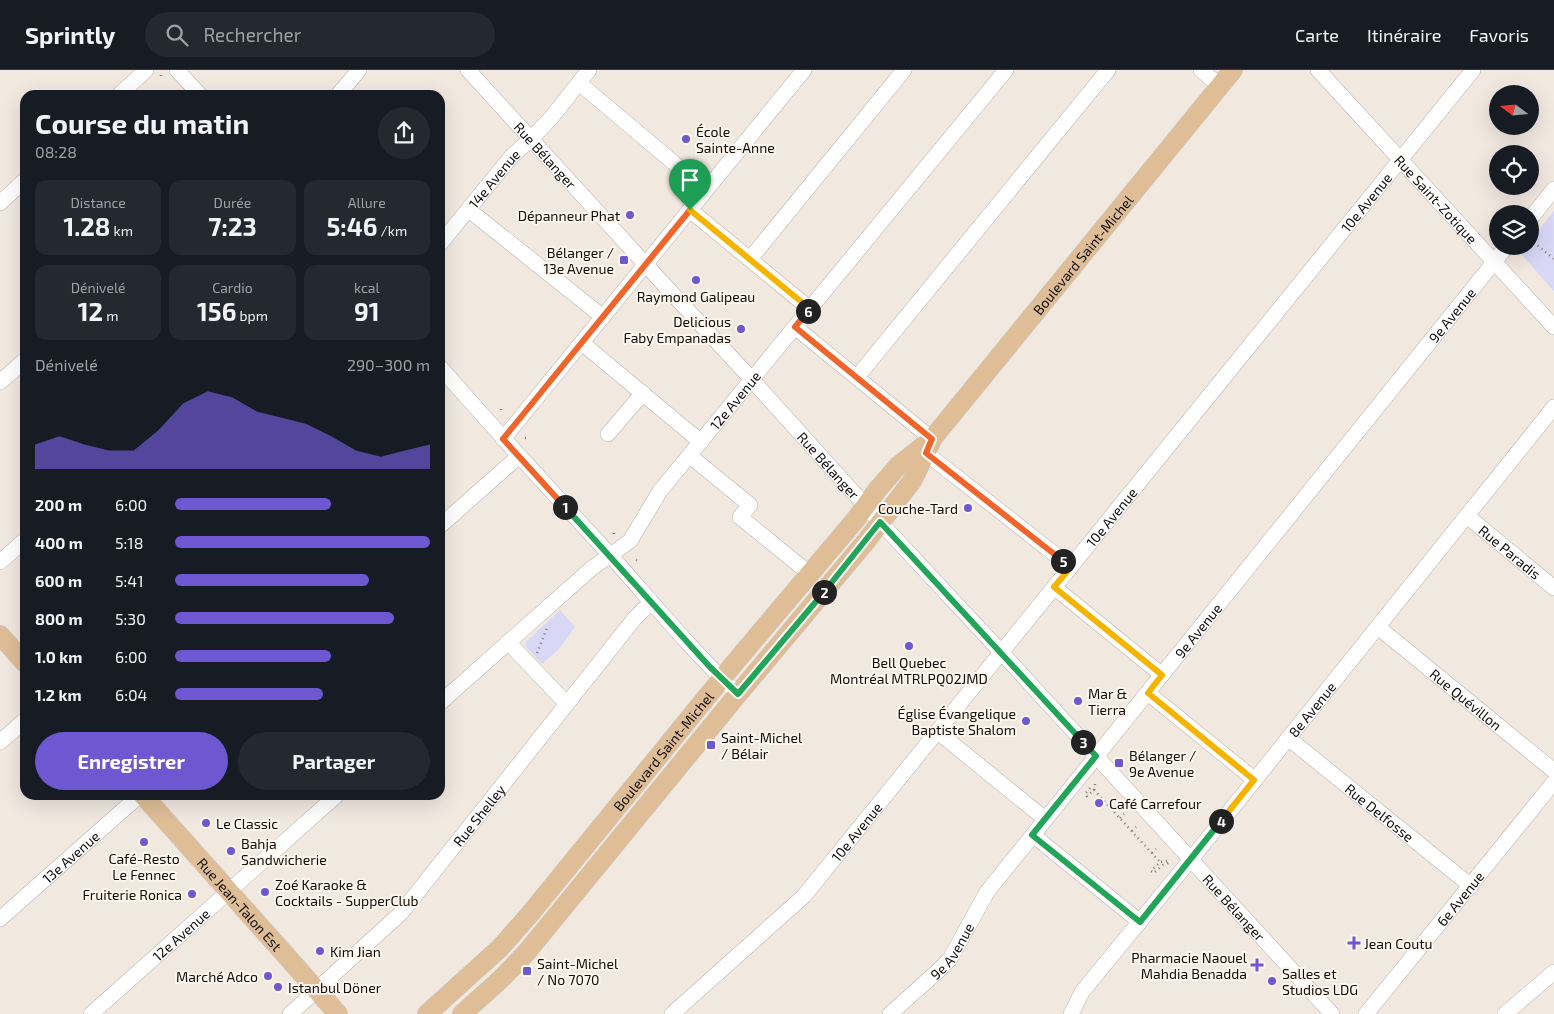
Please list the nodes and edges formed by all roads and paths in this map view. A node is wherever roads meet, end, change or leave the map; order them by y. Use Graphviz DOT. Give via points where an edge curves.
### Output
graph roads {
  1 [pos="178,70"];
  2 [pos="359,70"];
  3 [pos="468,70"];
  4 [pos="589,70"];
  5 [pos="804,70"];
  6 [pos="904,70"];
  7 [pos="1006,70"];
  8 [pos="1108,70"];
  9 [pos="1200,70"];
  10 [pos="1233,70"];
  11 [pos="1318,70"];
  12 [pos="1470,71"];
  13 [pos="156,74"];
  14 [pos="578,83"];
  15 [pos="1220,86"];
  16 [pos="128,90"];
  17 [pos="196,90"];
  18 [pos="342,90"];
  19 [pos="531,139"];
  20 [pos="1400,159"];
  21 [pos="20,184"];
  22 [pos="1554,189"];
  23 [pos="706,190"];
  24 [pos="0,202"];
  25 [pos="1539,208"];
  26 [pos="469,210"];
  27 [pos="690,210"];
  28 [pos="445,238"];
  29 [pos="1539,246"];
  30 [pos="1500,255"];
  31 [pos="750,259"];
  32 [pos="1554,259"];
  33 [pos="1494,262"];
  34 [pos="646,265"];
  35 [pos="810,309"];
  36 [pos="603,317"];
  37 [pos="795,327"];
  38 [pos="1554,327"];
  39 [pos="582,342"];
  40 [pos="20,364"];
  41 [pos="445,373"];
  42 [pos="857,377"];
  43 [pos="752,380"];
  44 [pos="0,382"];
  45 [pos="642,393"];
  46 [pos="1554,407"];
  47 [pos="608,434"];
  48 [pos="503,439"];
  49 [pos="701,442"];
  50 [pos="929,446"];
  51 [pos="519,456"];
  52 [pos="690,456"];
  53 [pos="865,506"];
  54 [pos="1467,516"];
  55 [pos="445,522"];
  56 [pos="880,522"];
  57 [pos="20,544"];
  58 [pos="610,555"];
  59 [pos="0,562"];
  60 [pos="1071,567"];
  61 [pos="810,574"];
  62 [pos="1054,587"];
  63 [pos="1554,588"];
  64 [pos="651,602"];
  65 [pos="548,625"];
  66 [pos="1378,627"];
  67 [pos="0,635"];
  68 [pos="508,642"];
  69 [pos="1002,653"];
  70 [pos="20,657"];
  71 [pos="536,658"];
  72 [pos="1162,675"];
  73 [pos="722,679"];
  74 [pos="1148,693"];
  75 [pos="738,694"];
  76 [pos="445,699"];
  77 [pos="567,704"];
  78 [pos="20,724"];
  79 [pos="938,732"];
  80 [pos="1288,738"];
  81 [pos="0,742"];
  82 [pos="1096,756"];
  83 [pos="1554,771"];
  84 [pos="1254,780"];
  85 [pos="1552,789"];
  86 [pos="1094,790"];
  87 [pos="135,800"];
  88 [pos="146,800"];
  89 [pos="331,800"];
  90 [pos="1112,802"];
  91 [pos="1108,805"];
  92 [pos="1124,814"];
  93 [pos="1120,818"];
  94 [pos="1046,819"];
  95 [pos="1136,827"];
  96 [pos="1132,831"];
  97 [pos="1032,835"];
  98 [pos="1156,849"];
  99 [pos="1152,853"];
  100 [pos="1190,860"];
  101 [pos="1160,862"];
  102 [pos="1471,886"];
  103 [pos="230,892"];
  104 [pos="0,919"];
  105 [pos="1140,922"];
  106 [pos="1554,972"];
  107 [pos="316,990"];
  108 [pos="91,1014"];
  109 [pos="290,1014"];
  110 [pos="338,1014"];
  111 [pos="427,1014"];
  112 [pos="462,1014"];
  113 [pos="672,1014"];
  114 [pos="890,1014"];
  115 [pos="1071,1014"];
  116 [pos="1332,1014"];
  117 [pos="1366,1014"];
  118 [pos="1505,1014"];
  1 -- 17 [label="street"];
  2 -- 18 [label="street"];
  3 -- 19 [label="street, Rue Bélanger"];
  4 -- 14 [label="street, 14e Avenue"];
  5 -- 23 [label="street"];
  6 -- 31 [label="street"];
  7 -- 35 [label="street, 12e Avenue"];
  8 -- 42 [label="street"];
  9 -- 15 [label="street"];
  10 -- 15 [label="main road, Boulevard Saint-Michel"];
  11 -- 20 [label="street, Rue Saint-Zotique"];
  12 -- 20 [label="street, 10e Avenue"];
  13 -- 16 [label="street"];
  14 -- 19 [label="street, 14e Avenue"];
  14 -- 23 [label="street"];
  15 -- 50 [label="main road, Boulevard Saint-Michel"];
  19 -- 26 [label="street, 14e Avenue" via="511,157"];
  19 -- 34 [label="street, Rue Bélanger"];
  20 -- 33 [label="street, Rue Saint-Zotique"];
  20 -- 60 [label="street, 10e Avenue"];
  21 -- 24 [label="street"];
  22 -- 25 [label="street"];
  23 -- 27 [label="street"];
  26 -- 28 [label="street, 14e Avenue"];
  26 -- 36 [label="street"];
  27 -- 31 [label="street"];
  27 -- 34 [label="street"];
  29 -- 32 [label="path"];
  30 -- 33 [label="street, 9e Avenue"];
  31 -- 35 [label="street"];
  33 -- 38 [label="street, Rue Saint-Zotique"];
  33 -- 72 [label="street, 9e Avenue"];
  34 -- 36 [label="street"];
  34 -- 43 [label="street, Rue Bélanger"];
  35 -- 37 [label="street, 12e Avenue"];
  36 -- 39 [label="street"];
  37 -- 42 [label="street"];
  37 -- 43 [label="street, 12e Avenue"];
  39 -- 45 [label="street"];
  39 -- 48 [label="street"];
  40 -- 44 [label="street"];
  41 -- 48 [label="street"];
  42 -- 50 [label="street"];
  43 -- 49 [label="street, 12e Avenue"];
  43 -- 53 [label="street, Rue Bélanger"];
  45 -- 47 [label="street"];
  45 -- 49 [label="street"];
  46 -- 54 [label="street, 8e Avenue"];
  48 -- 51 [label="street"];
  49 -- 52 [label="street, 12e Avenue"];
  50 -- 53 [label="main road, Boulevard Saint-Michel" via="898,466"];
  50 -- 56 [label="main road, Boulevard Saint-Michel" via="912,481"];
  50 -- 60 [label="street"];
  51 -- 55 [label="street"];
  51 -- 58 [label="street"];
  52 -- 58 [label="street, 12e Avenue" via="654,499 630,541"];
  52 -- 61 [label="street" via="750,505 740,518"];
  53 -- 56 [label="street, Rue Bélanger"];
  53 -- 61 [label="main road, Boulevard Saint-Michel"];
  54 -- 63 [label="street, Rue Paradis"];
  54 -- 66 [label="street, 8e Avenue"];
  56 -- 69 [label="street, Rue Bélanger"];
  56 -- 75 [label="main road, Boulevard Saint-Michel"];
  57 -- 59 [label="street"];
  58 -- 64 [label="street"];
  58 -- 68 [label="street, 12e Avenue"];
  60 -- 62 [label="street, 10e Avenue"];
  61 -- 73 [label="main road, Boulevard Saint-Michel"];
  62 -- 69 [label="street, 10e Avenue"];
  62 -- 72 [label="street"];
  64 -- 73 [label="street"];
  64 -- 77 [label="street, Rue Shelley"];
  65 -- 71 [label="path"];
  66 -- 80 [label="street, 8e Avenue"];
  66 -- 83 [label="street, Rue Quévillon"];
  67 -- 70 [label="main road"];
  68 -- 76 [label="street, 12e Avenue"];
  68 -- 77 [label="street"];
  69 -- 79 [label="street, 10e Avenue"];
  69 -- 82 [label="street, Rue Bélanger"];
  72 -- 74 [label="street, 9e Avenue"];
  73 -- 75 [label="street"];
  73 -- 111 [label="main road, Boulevard Saint-Michel" via="530,914 500,948"];
  74 -- 82 [label="street, 9e Avenue"];
  74 -- 84 [label="street"];
  75 -- 112 [label="main road, Boulevard Saint-Michel" via="526,953"];
  77 -- 107 [label="street, Rue Shelley" via="401,913"];
  78 -- 81 [label="street"];
  79 -- 94 [label="street"];
  79 -- 113 [label="street, 10e Avenue" via="804,896"];
  80 -- 84 [label="street, 8e Avenue"];
  80 -- 102 [label="street, Rue Delfosse"];
  82 -- 94 [label="street, 9e Avenue"];
  82 -- 100 [label="street, Rue Bélanger"];
  84 -- 100 [label="street, 8e Avenue"];
  85 -- 102 [label="street, 6e Avenue"];
  86 -- 86 [label="path" via="1087,796 1094,784"];
  86 -- 91 [label="path"];
  87 -- 104 [label="street, 13e Avenue"];
  88 -- 103 [label="main road, Rue Jean-Talon Est"];
  89 -- 103 [label="street, 12e Avenue"];
  90 -- 91 [label="path"];
  91 -- 93 [label="path"];
  92 -- 93 [label="path"];
  93 -- 96 [label="path"];
  94 -- 97 [label="street, 9e Avenue"];
  95 -- 96 [label="path"];
  96 -- 99 [label="path"];
  97 -- 105 [label="street"];
  97 -- 114 [label="street, 9e Avenue" via="987,892 950,958"];
  98 -- 99 [label="path"];
  99 -- 101 [label="path"];
  100 -- 105 [label="street, 8e Avenue"];
  100 -- 116 [label="street, Rue Bélanger"];
  101 -- 101 [label="path" via="1152,871 1154,873 1168,862"];
  102 -- 117 [label="street, 6e Avenue"];
  103 -- 107 [label="main road, Rue Jean-Talon Est"];
  103 -- 108 [label="street, 12e Avenue"];
  105 -- 115 [label="street, 8e Avenue" via="1082,992"];
  106 -- 118 [label="street"];
  107 -- 109 [label="street, Rue Shelley"];
  107 -- 110 [label="main road, Rue Jean-Talon Est"];
}
